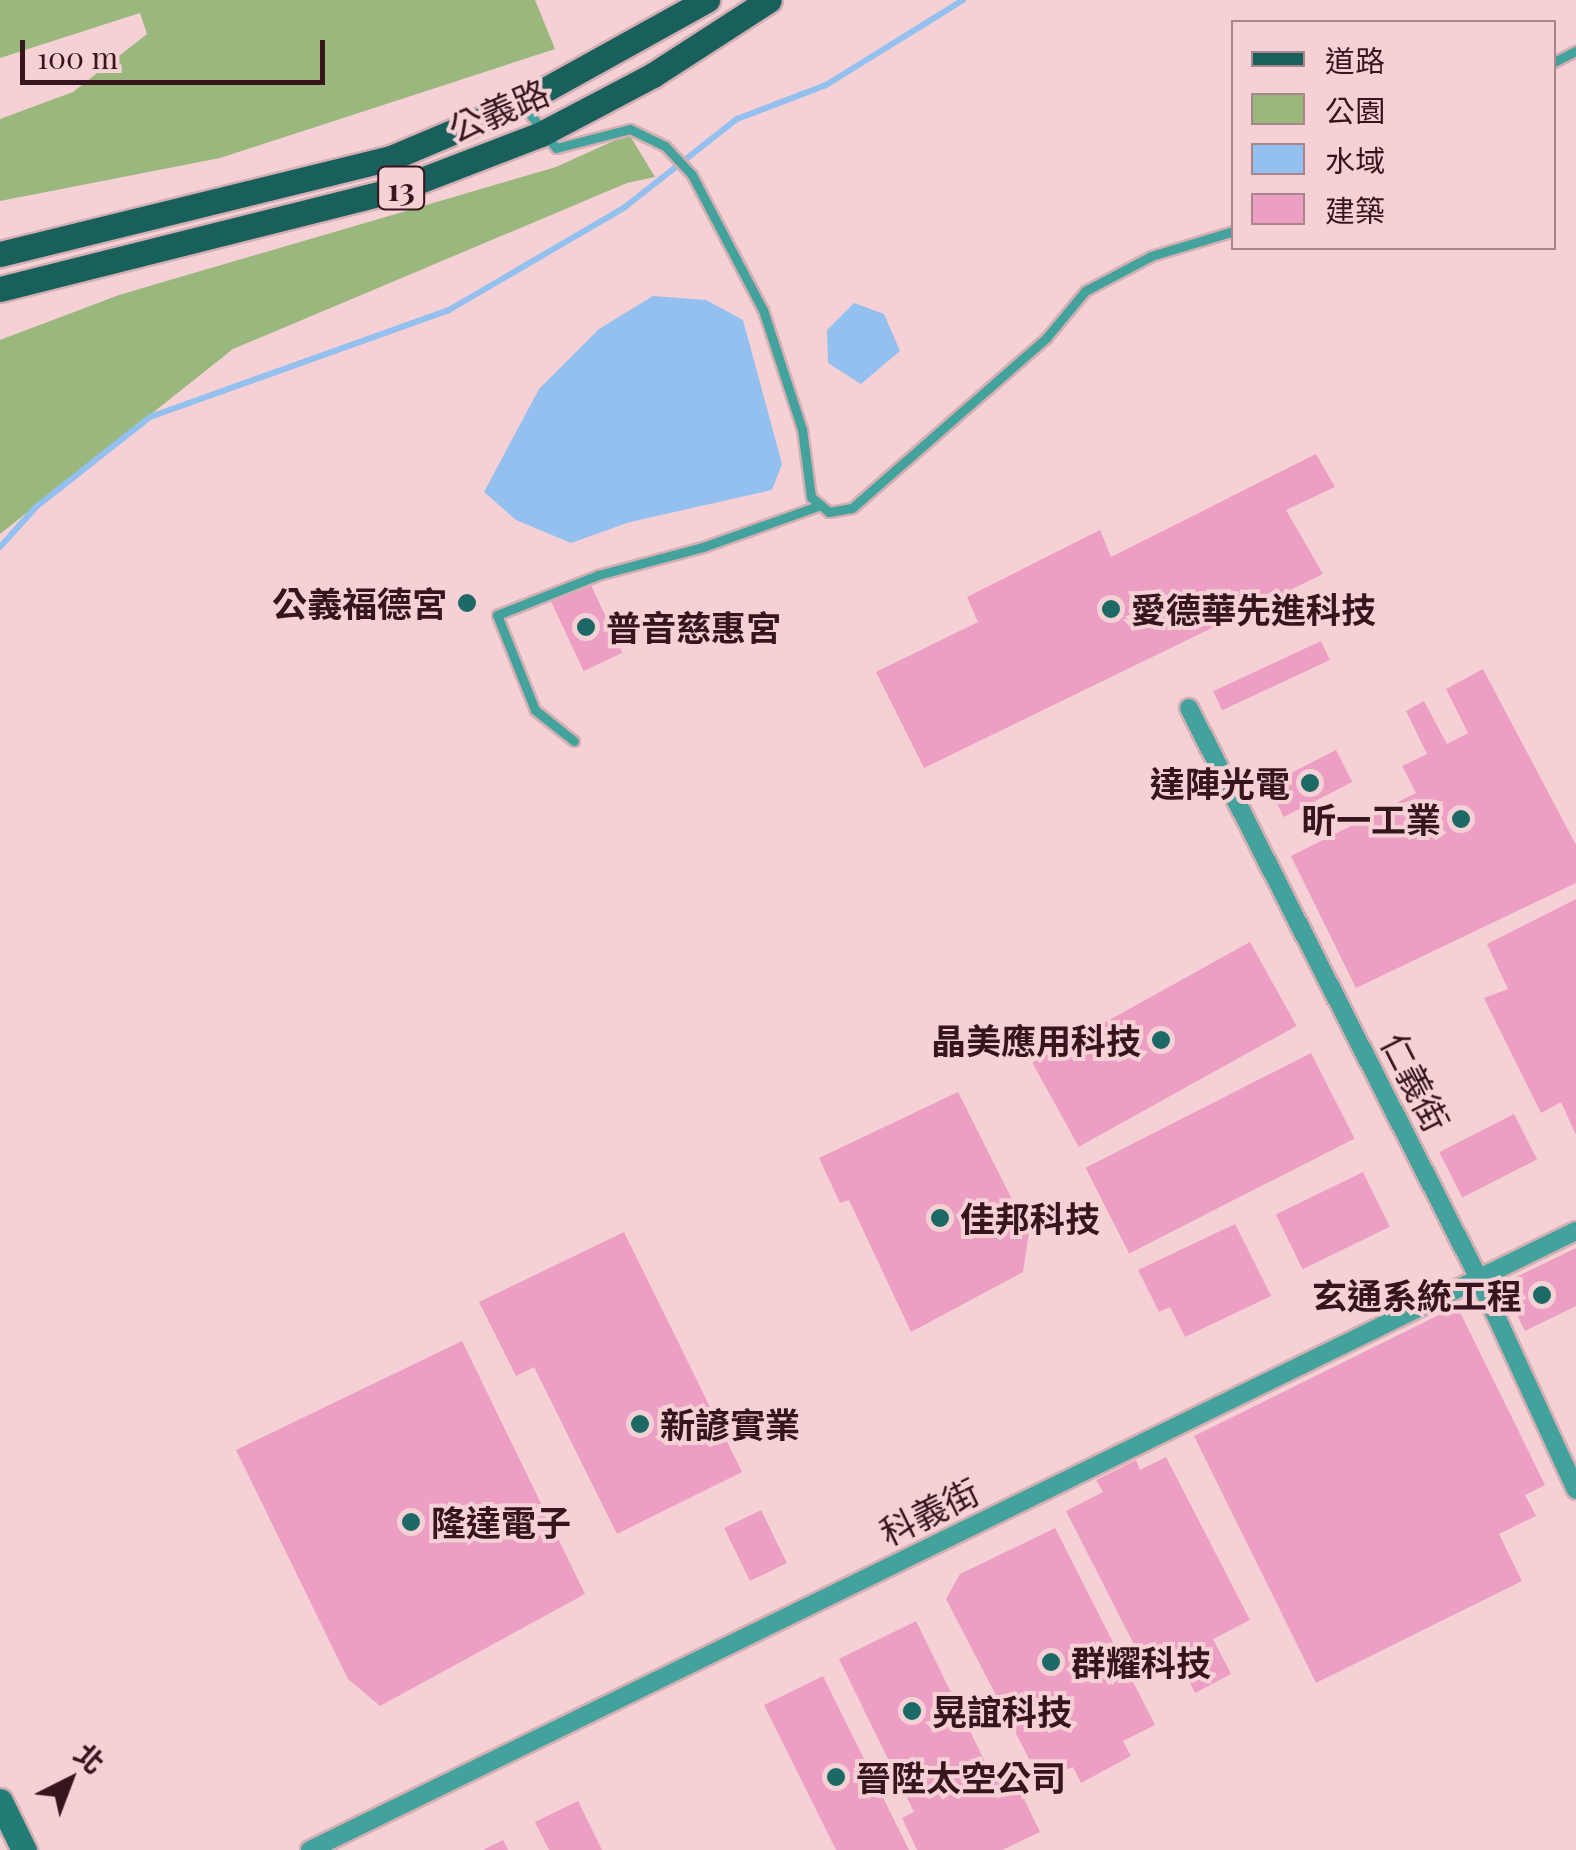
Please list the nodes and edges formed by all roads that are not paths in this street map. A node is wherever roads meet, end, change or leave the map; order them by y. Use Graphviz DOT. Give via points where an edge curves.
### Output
graph roads {
  1 [pos="707,0"];
  2 [pos="769,0"];
  3 [pos="521,102"];
  4 [pos="540,134"];
  5 [pos="1231,232"];
  6 [pos="0,254"];
  7 [pos="0,289"];
  8 [pos="821,505"];
  9 [pos="1188,708"];
  10 [pos="574,741"];
  11 [pos="1576,1232"];
  12 [pos="1479,1279"];
  13 [pos="1576,1490"];
  14 [pos="0,1802"];
  15 [pos="24,1850"];
  16 [pos="310,1850"];
  1 -- 3 [label="main road, 公義路 / 13"];
  2 -- 4 [label="main road, 公義路 / 13" via="653,75"];
  3 -- 4 [label="lane"];
  3 -- 6 [label="main road, 公義路 / 13" via="392,158"];
  4 -- 7 [label="main road, 公義路 / 13" via="398,190"];
  4 -- 8 [label="lane" via="556,148 630,129 665,146 692,175 763,310 802,429 811,497"];
  5 -- 8 [label="lane" via="1150,256 1085,292 1048,338 852,508 829,512"];
  8 -- 10 [label="lane" via="497,615 535,710"];
  9 -- 12 [label="street, 仁義街"];
  11 -- 12 [label="street, 科義街"];
  12 -- 13 [label="street, 仁義街"];
  12 -- 16 [label="street, 科義街"];
  14 -- 15 [label="street"];
}
